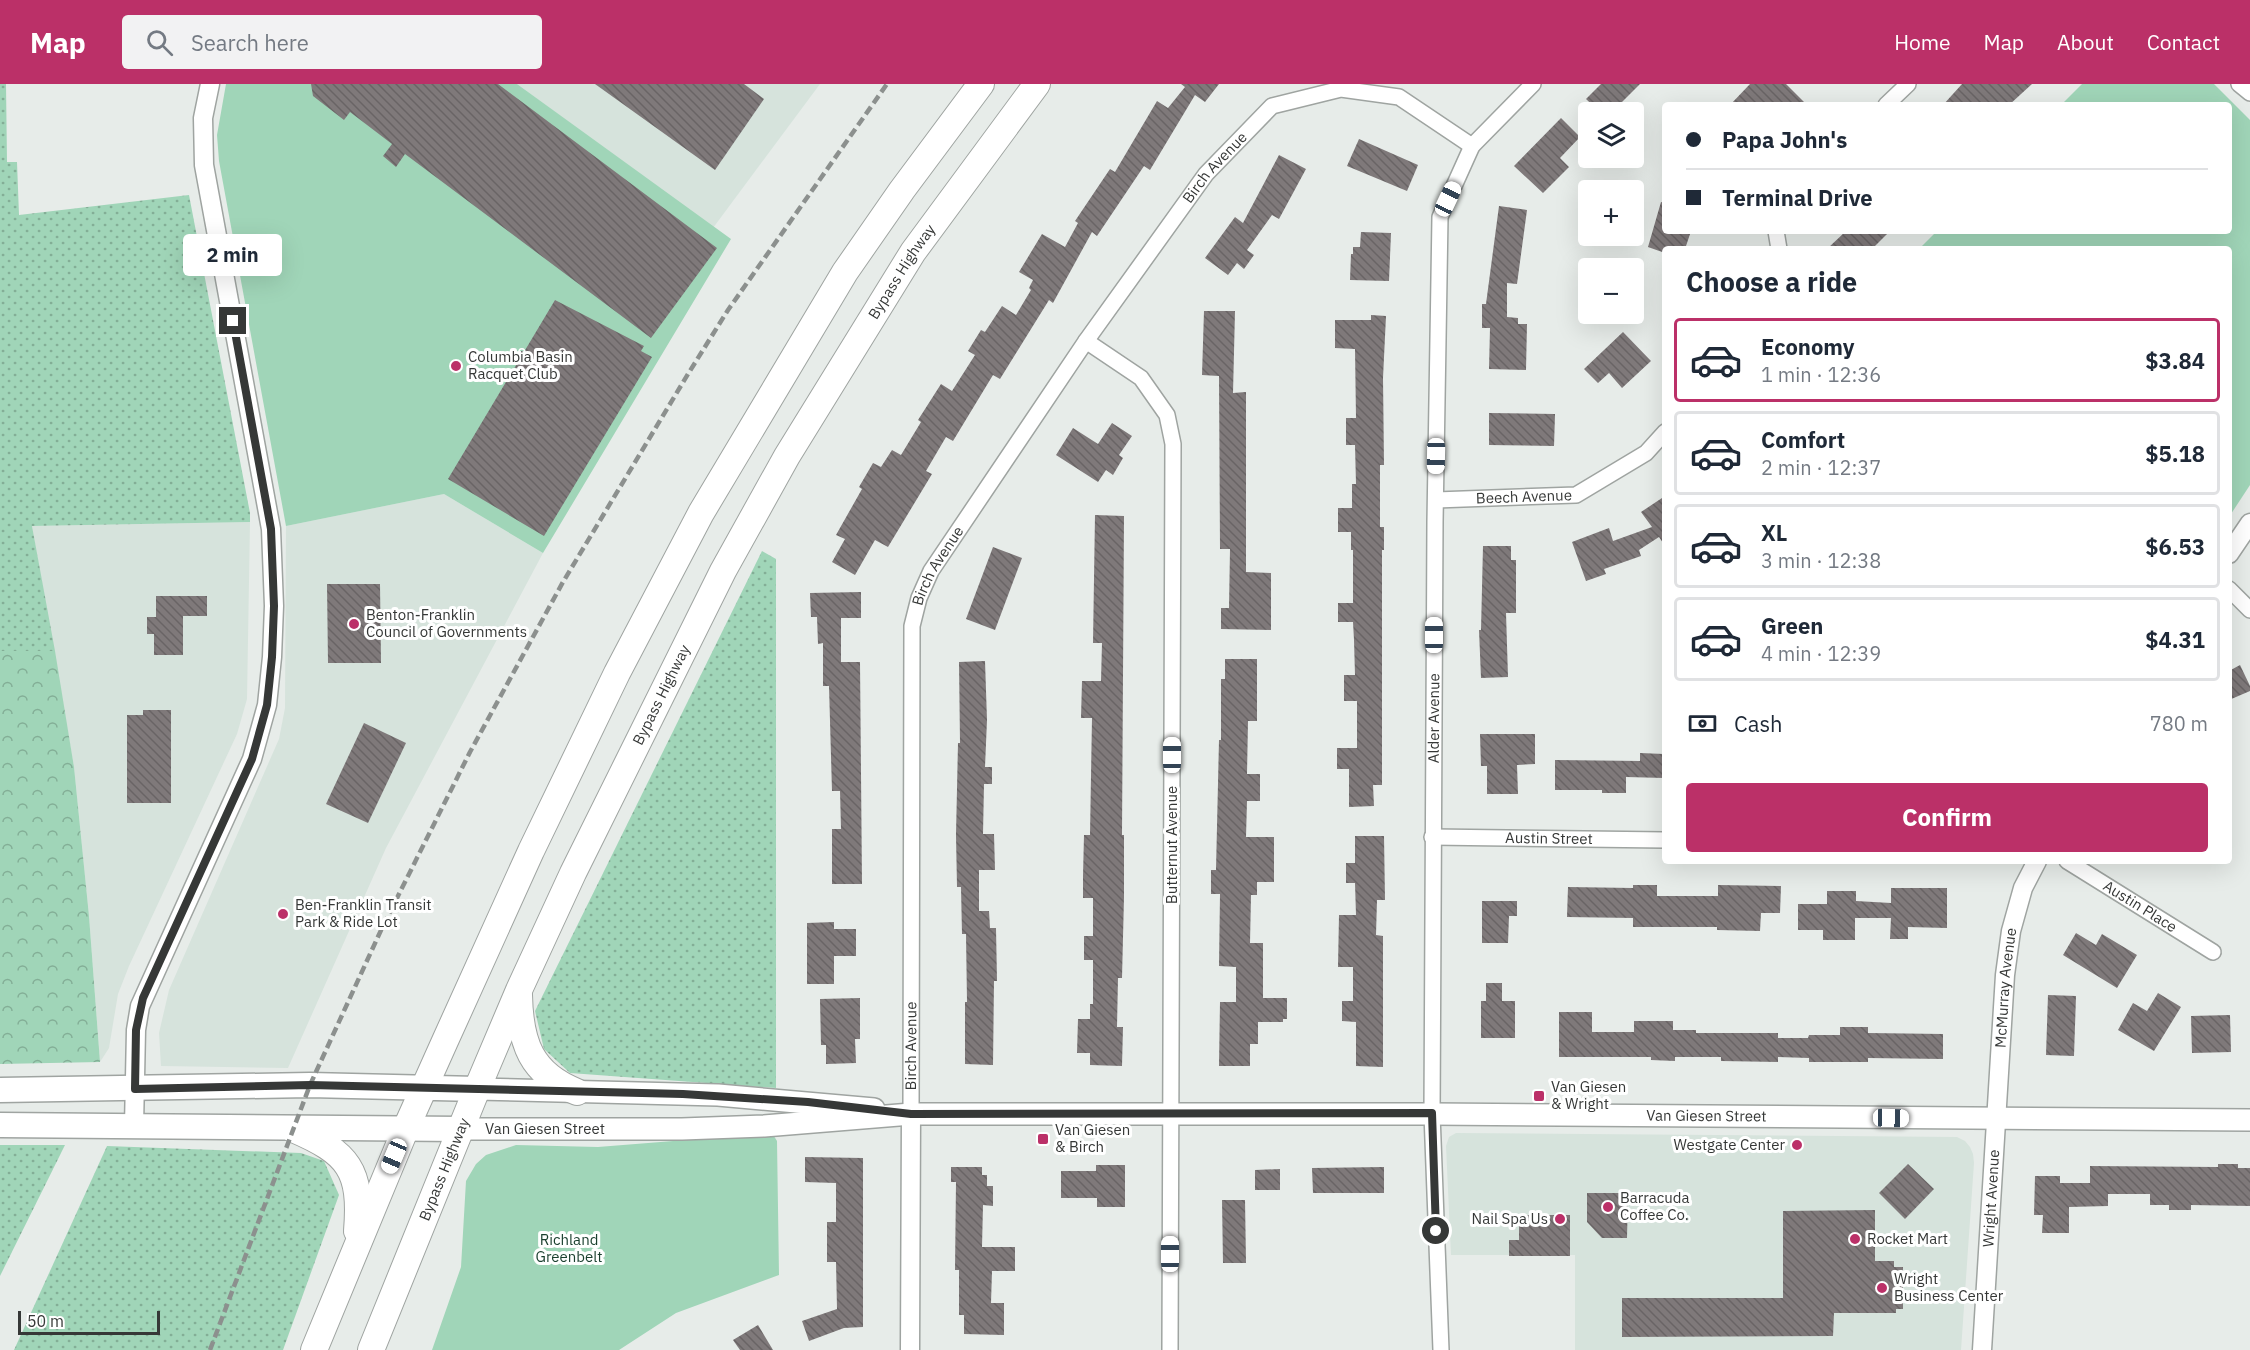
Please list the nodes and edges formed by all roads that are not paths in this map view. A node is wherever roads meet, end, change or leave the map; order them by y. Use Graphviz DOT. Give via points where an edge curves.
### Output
graph roads {
  1 [pos="210,84"];
  2 [pos="981,84"];
  3 [pos="1037,84"];
  4 [pos="1533,84"];
  5 [pos="1908,84"];
  6 [pos="2240,84"];
  7 [pos="1340,87"];
  8 [pos="2250,93"];
  9 [pos="1890,102"];
  10 [pos="1472,146"];
  11 [pos="1086,341"];
  12 [pos="1662,435"];
  13 [pos="1436,500"];
  14 [pos="2250,523"];
  15 [pos="2232,550"];
  16 [pos="2232,592"];
  17 [pos="2250,610"];
  18 [pos="1432,837"];
  19 [pos="1662,840"];
  20 [pos="2035,864"];
  21 [pos="2072,864"];
  22 [pos="2213,952"];
  23 [pos="519,990"];
  24 [pos="424,1087"];
  25 [pos="135,1089"];
  26 [pos="477,1089"];
  27 [pos="0,1090"];
  28 [pos="577,1092"];
  29 [pos="1432,1113"];
  30 [pos="911,1114"];
  31 [pos="1171,1114"];
  32 [pos="1996,1120"];
  33 [pos="2250,1120"];
  34 [pos="0,1125"];
  35 [pos="134,1126"];
  36 [pos="406,1128"];
  37 [pos="293,1129"];
  38 [pos="460,1129"];
  39 [pos="356,1248"];
  40 [pos="314,1350"];
  41 [pos="371,1350"];
  42 [pos="910,1350"];
  43 [pos="1170,1350"];
  44 [pos="1441,1350"];
  45 [pos="1982,1350"];
  1 -- 25 [label="street" via="203,118 204,165 271,529 272,657 267,705 252,759 140,1006"];
  2 -- 24 [label="highway" via="845,272 701,513 617,673 531,851"];
  3 -- 23 [label="highway, Bypass Highway" via="913,252 787,456 723,571"];
  4 -- 10 [label="street, Alder Avenue"];
  5 -- 9 [label="street"];
  6 -- 8 [label="street"];
  7 -- 10 [label="street, Birch Avenue" via="1399,97"];
  7 -- 11 [label="street, Birch Avenue" via="1272,106 1206,174"];
  10 -- 13 [label="street, Alder Avenue" via="1440,217"];
  11 -- 30 [label="street, Birch Avenue" via="932,571 912,626"];
  11 -- 31 [label="street, Butternut Avenue" via="1141,378 1167,416 1173,444"];
  12 -- 13 [label="street, Beech Avenue" via="1646,453 1576,495"];
  13 -- 18 [label="street, Alder Avenue"];
  14 -- 15 [label="street"];
  16 -- 17 [label="street"];
  18 -- 19 [label="street, Austin Street"];
  18 -- 29 [label="street, Alder Avenue"];
  20 -- 32 [label="street, McMurray Avenue" via="2023,888 2004,975"];
  21 -- 22 [label="street, Austin Place"];
  23 -- 26 [label="highway, Bypass Highway"];
  23 -- 28 [label="highway" via="519,1013 527,1049 545,1074"];
  24 -- 25 [label="main road, Van Giesen Street"];
  24 -- 26 [label="main road, Van Giesen Street"];
  24 -- 36 [label="highway"];
  25 -- 27 [label="main road, Van Giesen Street"];
  25 -- 35 [label="street"];
  26 -- 28 [label="main road, Van Giesen Street"];
  26 -- 38 [label="highway, Bypass Highway"];
  28 -- 30 [label="main road, Van Giesen Street" via="768,1099"];
  29 -- 31 [label="main road, Van Giesen Street"];
  29 -- 32 [label="main road, Van Giesen Street"];
  29 -- 44 [label="street, Alder Avenue"];
  30 -- 31 [label="main road, Van Giesen Street"];
  30 -- 38 [label="main road, Van Giesen Street" via="682,1129"];
  30 -- 42 [label="street, Birch Avenue"];
  31 -- 43 [label="street, Butternut Avenue"];
  32 -- 33 [label="main road, Van Giesen Street"];
  32 -- 45 [label="street, Wright Avenue"];
  34 -- 35 [label="main road, Van Giesen Street"];
  35 -- 37 [label="main road, Van Giesen Street"];
  36 -- 37 [label="main road, Van Giesen Street"];
  36 -- 38 [label="main road, Van Giesen Street"];
  36 -- 39 [label="highway"];
  37 -- 39 [label="highway" via="329,1148 350,1168 357,1191"];
  38 -- 41 [label="highway, Bypass Highway"];
  39 -- 40 [label="highway"];
}
